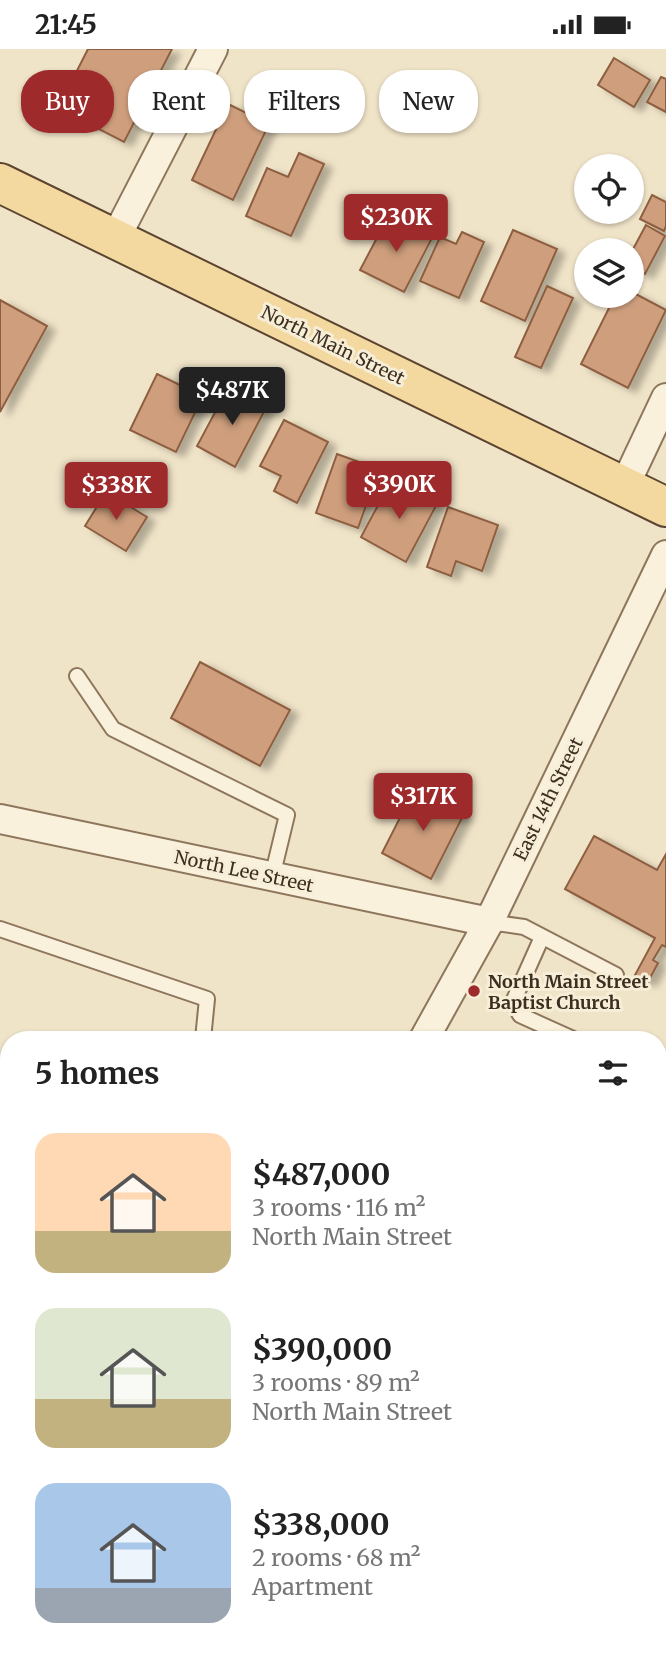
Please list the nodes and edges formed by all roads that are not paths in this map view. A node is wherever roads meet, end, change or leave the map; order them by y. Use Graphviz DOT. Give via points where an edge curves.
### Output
graph roads {
  1 [pos="213,49"];
  2 [pos="0,183"];
  3 [pos="115,239"];
  4 [pos="666,398"];
  5 [pos="624,487"];
  6 [pos="666,507"];
  7 [pos="666,555"];
  8 [pos="77,676"];
  9 [pos="0,819"];
  10 [pos="272,877"];
  11 [pos="488,922"];
  12 [pos="0,929"];
  13 [pos="542,937"];
  14 [pos="616,975"];
  15 [pos="204,1031"];
  16 [pos="434,1031"];
  17 [pos="555,1031"];
  1 -- 3 [label="street"];
  2 -- 3 [label="main road, North Main Street"];
  3 -- 5 [label="main road, North Main Street"];
  4 -- 5 [label="street"];
  5 -- 6 [label="main road, North Main Street"];
  7 -- 11 [label="street, East 14th Street"];
  8 -- 10 [label="lane" via="113,729 287,815"];
  9 -- 10 [label="street, North Lee Street"];
  10 -- 11 [label="street, North Lee Street"];
  11 -- 13 [label="lane" via="524,927"];
  11 -- 16 [label="street, East 14th Street"];
  12 -- 15 [label="lane" via="207,999"];
  13 -- 14 [label="lane"];
  13 -- 17 [label="lane" via="513,1002 520,1015"];
}
